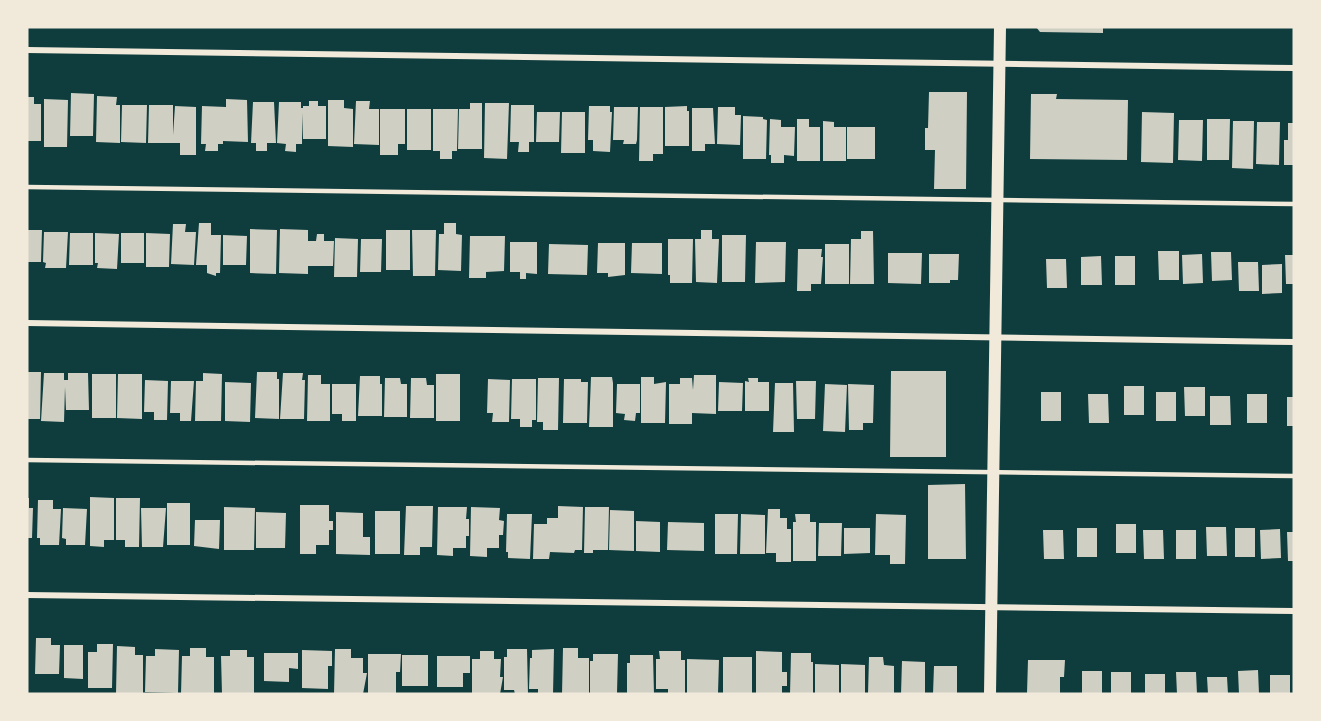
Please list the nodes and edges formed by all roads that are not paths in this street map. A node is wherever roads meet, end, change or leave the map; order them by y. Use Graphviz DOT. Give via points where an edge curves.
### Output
graph roads {
  1 [pos="1000,27"];
  2 [pos="27,50"];
  3 [pos="999,64"];
  4 [pos="1294,68"];
  5 [pos="27,188"];
  6 [pos="996,201"];
  7 [pos="1294,204"];
  8 [pos="27,323"];
  9 [pos="996,338"];
  10 [pos="1294,342"];
  11 [pos="27,460"];
  12 [pos="994,471"];
  13 [pos="1294,476"];
  14 [pos="27,595"];
  15 [pos="992,608"];
  16 [pos="1294,611"];
  17 [pos="990,694"];
  1 -- 3 [label="main road"];
  2 -- 3 [label="street"];
  3 -- 4 [label="street"];
  3 -- 6 [label="main road"];
  5 -- 6 [label="lane"];
  6 -- 7 [label="lane"];
  6 -- 9 [label="main road"];
  8 -- 9 [label="street"];
  9 -- 10 [label="street"];
  9 -- 12 [label="main road"];
  11 -- 12 [label="lane"];
  12 -- 13 [label="lane"];
  12 -- 15 [label="main road"];
  14 -- 15 [label="street"];
  15 -- 16 [label="street"];
  15 -- 17 [label="main road"];
}
